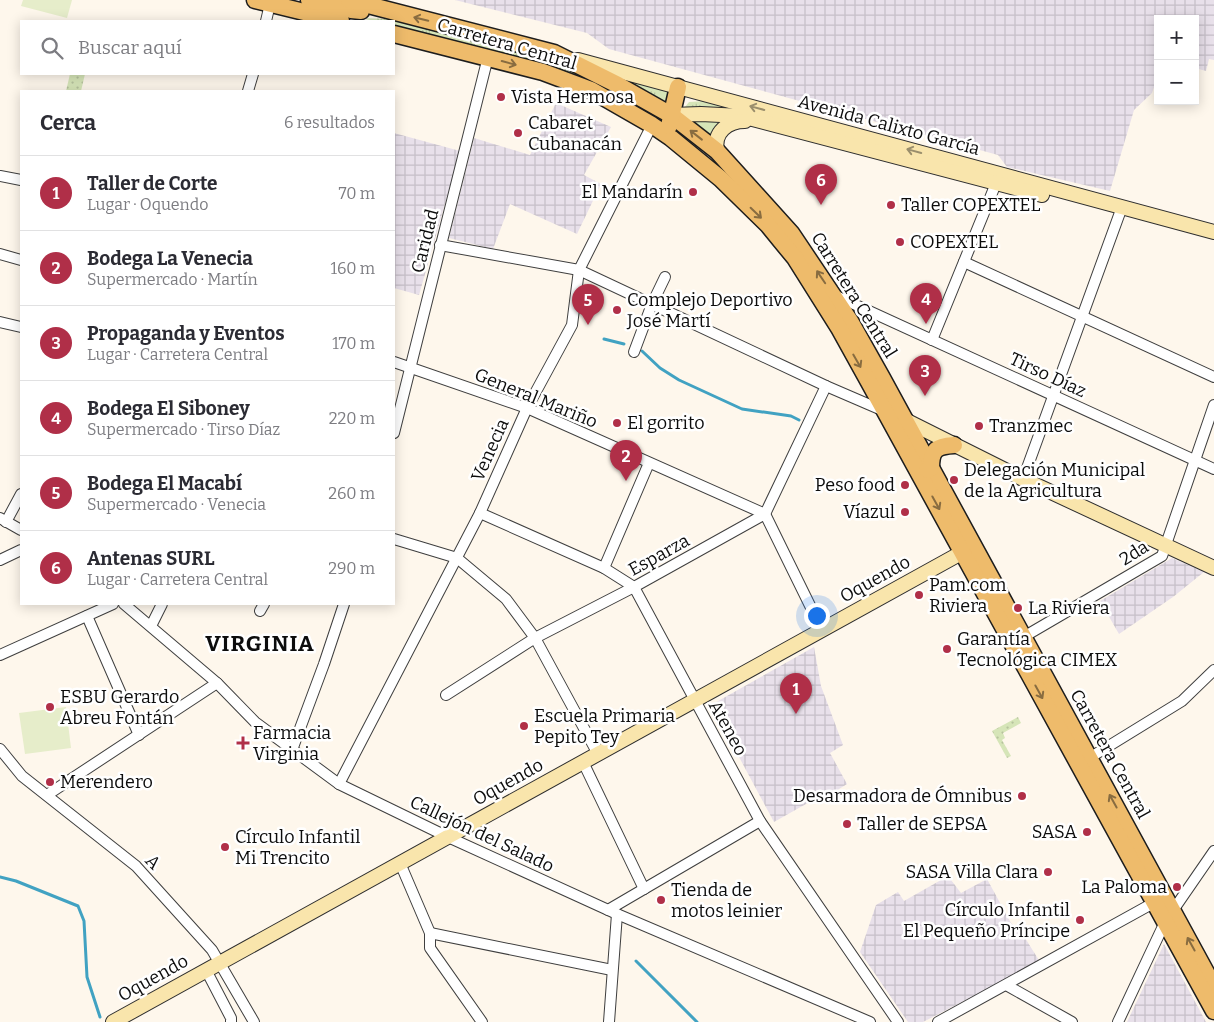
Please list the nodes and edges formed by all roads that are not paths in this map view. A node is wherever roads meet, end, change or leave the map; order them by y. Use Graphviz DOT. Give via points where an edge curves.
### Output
graph roads {
  1 [pos="309,0"];
  2 [pos="349,0"];
  3 [pos="267,1"];
  4 [pos="393,12"];
  5 [pos="266,20"];
  6 [pos="337,20"];
  7 [pos="395,34"];
  8 [pos="554,53"];
  9 [pos="488,57"];
  10 [pos="253,75"];
  11 [pos="678,87"];
  12 [pos="248,90"];
  13 [pos="591,90"];
  14 [pos="671,115"];
  15 [pos="761,121"];
  16 [pos="652,125"];
  17 [pos="670,138"];
  18 [pos="717,151"];
  19 [pos="733,167"];
  20 [pos="0,176"];
  21 [pos="721,179"];
  22 [pos="998,179"];
  23 [pos="20,180"];
  24 [pos="1121,211"];
  25 [pos="1214,232"];
  26 [pos="786,237"];
  27 [pos="1214,240"];
  28 [pos="440,245"];
  29 [pos="0,254"];
  30 [pos="20,260"];
  31 [pos="964,262"];
  32 [pos="579,270"];
  33 [pos="665,277"];
  34 [pos="833,295"];
  35 [pos="652,304"];
  36 [pos="869,311"];
  37 [pos="1082,316"];
  38 [pos="0,322"];
  39 [pos="844,325"];
  40 [pos="20,327"];
  41 [pos="932,340"];
  42 [pos="634,352"];
  43 [pos="395,362"];
  44 [pos="411,367"];
  45 [pos="1214,377"];
  46 [pos="876,381"];
  47 [pos="826,386"];
  48 [pos="1054,396"];
  49 [pos="852,397"];
  50 [pos="1214,405"];
  51 [pos="527,408"];
  52 [pos="886,411"];
  53 [pos="904,420"];
  54 [pos="395,427"];
  55 [pos="954,444"];
  56 [pos="1195,460"];
  57 [pos="649,463"];
  58 [pos="1214,469"];
  59 [pos="926,471"];
  60 [pos="1023,479"];
  61 [pos="20,495"];
  62 [pos="480,513"];
  63 [pos="765,514"];
  64 [pos="3,520"];
  65 [pos="20,529"];
  66 [pos="395,539"];
  67 [pos="1166,546"];
  68 [pos="968,549"];
  69 [pos="20,550"];
  70 [pos="456,558"];
  71 [pos="0,560"];
  72 [pos="604,568"];
  73 [pos="1214,568"];
  74 [pos="634,587"];
  75 [pos="111,605"];
  76 [pos="125,605"];
  77 [pos="162,605"];
  78 [pos="344,605"];
  79 [pos="87,616"];
  80 [pos="151,626"];
  81 [pos="822,630"];
  82 [pos="535,638"];
  83 [pos="1018,641"];
  84 [pos="0,655"];
  85 [pos="1214,670"];
  86 [pos="217,683"];
  87 [pos="446,695"];
  88 [pos="694,700"];
  89 [pos="139,735"];
  90 [pos="0,749"];
  91 [pos="292,750"];
  92 [pos="598,754"];
  93 [pos="1084,761"];
  94 [pos="583,762"];
  95 [pos="339,784"];
  96 [pos="47,795"];
  97 [pos="760,821"];
  98 [pos="448,837"];
  99 [pos="1214,852"];
  100 [pos="400,863"];
  101 [pos="644,889"];
  102 [pos="1160,900"];
  103 [pos="613,912"];
  104 [pos="1169,917"];
  105 [pos="430,933"];
  106 [pos="220,962"];
  107 [pos="206,970"];
  108 [pos="612,970"];
  109 [pos="1006,985"];
  110 [pos="1214,987"];
  111 [pos="1214,1011"];
  112 [pos="113,1022"];
  113 [pos="231,1022"];
  114 [pos="254,1022"];
  115 [pos="482,1022"];
  116 [pos="608,1022"];
  117 [pos="870,1022"];
  118 [pos="898,1022"];
  119 [pos="938,1022"];
  120 [pos="1072,1022"];
  121 [pos="1118,1022"];
  1 -- 4 [label="main road" via="351,10"];
  2 -- 4 [label="main road, Carretera Central"];
  3 -- 5 [label="street"];
  3 -- 6 [label="main road"];
  8 -- 4 [label="main road, Carretera Central, one-way"];
  7 -- 9 [label="main road, Carretera Central"];
  8 -- 11 [label="street, Avenida Calixto García"];
  8 -- 14 [label="main road, Carretera Central"];
  9 -- 13 [label="main road, Carretera Central, one-way"];
  9 -- 28 [label="street, Caridad"];
  10 -- 12 [label="street"];
  11 -- 14 [label="main road"];
  22 -- 11 [label="street, Avenida Calixto García, one-way"];
  13 -- 14 [label="main road" via="644,114"];
  13 -- 16 [label="main road, Carretera Central"];
  14 -- 15 [label="street, Avenida Calixto García" via="741,116"];
  14 -- 17 [label="main road"];
  18 -- 14 [label="main road, Carretera Central, one-way"];
  15 -- 18 [label="street" via="728,124 717,139"];
  15 -- 22 [label="street, Avenida Calixto García"];
  16 -- 17 [label="main road, Carretera Central"];
  16 -- 32 [label="street, Venecia"];
  17 -- 21 [label="main road, Carretera Central"];
  18 -- 19 [label="main road, Carretera Central"];
  19 -- 21 [label="main road"];
  19 -- 26 [label="main road, Carretera Central"];
  20 -- 23 [label="street"];
  21 -- 26 [label="main road, Carretera Central, one-way" via="768,225"];
  22 -- 24 [label="street, Avenida Calixto García"];
  22 -- 31 [label="street"];
  24 -- 25 [label="street, Avenida Calixto García"];
  24 -- 27 [label="street, Avenida Calixto García"];
  24 -- 37 [label="street"];
  34 -- 26 [label="main road, Carretera Central, one-way"];
  26 -- 39 [label="main road, Carretera Central" via="794,258"];
  28 -- 32 [label="street"];
  28 -- 44 [label="street, Caridad"];
  29 -- 30 [label="street"];
  31 -- 37 [label="street"];
  31 -- 41 [label="street"];
  32 -- 35 [label="street"];
  32 -- 51 [label="street, Venecia" via="572,324"];
  33 -- 35 [label="street"];
  34 -- 36 [label="street, Tirso Díaz"];
  34 -- 39 [label="main road, Carretera Central"];
  35 -- 42 [label="street"];
  35 -- 47 [label="street"];
  36 -- 39 [label="street"];
  36 -- 41 [label="street, Tirso Díaz"];
  37 -- 45 [label="street"];
  37 -- 48 [label="street"];
  38 -- 40 [label="street"];
  39 -- 46 [label="main road, Carretera Central"];
  41 -- 48 [label="street, Tirso Díaz"];
  43 -- 44 [label="street, General Mariño"];
  44 -- 51 [label="street, General Mariño"];
  44 -- 54 [label="street, Caridad"];
  46 -- 49 [label="street" via="861,396"];
  46 -- 52 [label="main road, Carretera Central"];
  46 -- 53 [label="main road, Carretera Central"];
  47 -- 49 [label="street"];
  47 -- 63 [label="street"];
  48 -- 56 [label="street, Tirso Díaz"];
  48 -- 60 [label="street"];
  49 -- 52 [label="street"];
  50 -- 56 [label="street, 2da"];
  51 -- 57 [label="street, General Mariño"];
  51 -- 62 [label="street, Venecia"];
  52 -- 53 [label="street"];
  52 -- 59 [label="main road, Carretera Central"];
  53 -- 55 [label="street"];
  53 -- 59 [label="main road, Carretera Central"];
  55 -- 59 [label="main road" via="934,451"];
  55 -- 60 [label="street"];
  56 -- 58 [label="street, Tirso Díaz"];
  56 -- 67 [label="street, 2da"];
  57 -- 63 [label="street, General Mariño"];
  57 -- 72 [label="street"];
  59 -- 68 [label="main road, Carretera Central"];
  60 -- 67 [label="street"];
  61 -- 64 [label="street"];
  62 -- 70 [label="street, Venecia"];
  62 -- 72 [label="street, Ateneo"];
  63 -- 74 [label="street, Esparza"];
  63 -- 81 [label="street"];
  64 -- 65 [label="street"];
  66 -- 70 [label="street"];
  67 -- 73 [label="street"];
  67 -- 83 [label="street, 2da" via="1162,556"];
  68 -- 81 [label="street, Oquendo"];
  68 -- 83 [label="main road, Carretera Central"];
  69 -- 71 [label="street"];
  70 -- 82 [label="street" via="506,599"];
  70 -- 95 [label="street, Venecia"];
  72 -- 74 [label="street, Ateneo"];
  74 -- 82 [label="street, Esparza"];
  74 -- 88 [label="street, Ateneo"];
  75 -- 79 [label="street"];
  76 -- 80 [label="street, Callejón del Salado"];
  77 -- 80 [label="street"];
  78 -- 91 [label="street"];
  79 -- 84 [label="street"];
  79 -- 89 [label="street"];
  80 -- 86 [label="street, Callejón del Salado"];
  81 -- 88 [label="street, Oquendo"];
  82 -- 87 [label="street, Esparza"];
  82 -- 92 [label="street"];
  83 -- 93 [label="main road, Carretera Central"];
  85 -- 93 [label="street" via="1182,701"];
  86 -- 89 [label="street"];
  86 -- 91 [label="street, Callejón del Salado" via="255,722"];
  88 -- 92 [label="street, Oquendo"];
  88 -- 97 [label="street, Ateneo"];
  89 -- 96 [label="street"];
  90 -- 96 [label="street, A" via="22,776"];
  91 -- 95 [label="street, Callejón del Salado"];
  92 -- 94 [label="street, Oquendo"];
  93 -- 102 [label="main road, Carretera Central"];
  94 -- 98 [label="street, Oquendo"];
  94 -- 101 [label="street"];
  95 -- 98 [label="street, Callejón del Salado"];
  96 -- 106 [label="street, A" via="134,864"];
  97 -- 101 [label="street"];
  97 -- 118 [label="street, Ateneo"];
  98 -- 100 [label="street, Oquendo"];
  98 -- 103 [label="street, Callejón del Salado"];
  99 -- 104 [label="street"];
  100 -- 105 [label="street"];
  100 -- 106 [label="street, Oquendo"];
  101 -- 103 [label="street"];
  102 -- 104 [label="main road, Carretera Central"];
  102 -- 109 [label="street"];
  103 -- 108 [label="street"];
  103 -- 117 [label="street, Callejón del Salado"];
  110 -- 104 [label="main road, Carretera Central, one-way"];
  104 -- 111 [label="main road, Carretera Central"];
  104 -- 121 [label="street"];
  105 -- 108 [label="street"];
  105 -- 115 [label="street" via="430,948"];
  106 -- 107 [label="street, Oquendo"];
  106 -- 114 [label="street, A"];
  107 -- 112 [label="street, Oquendo"];
  107 -- 113 [label="street"];
  108 -- 116 [label="street"];
  109 -- 119 [label="street"];
  109 -- 120 [label="street"];
}
